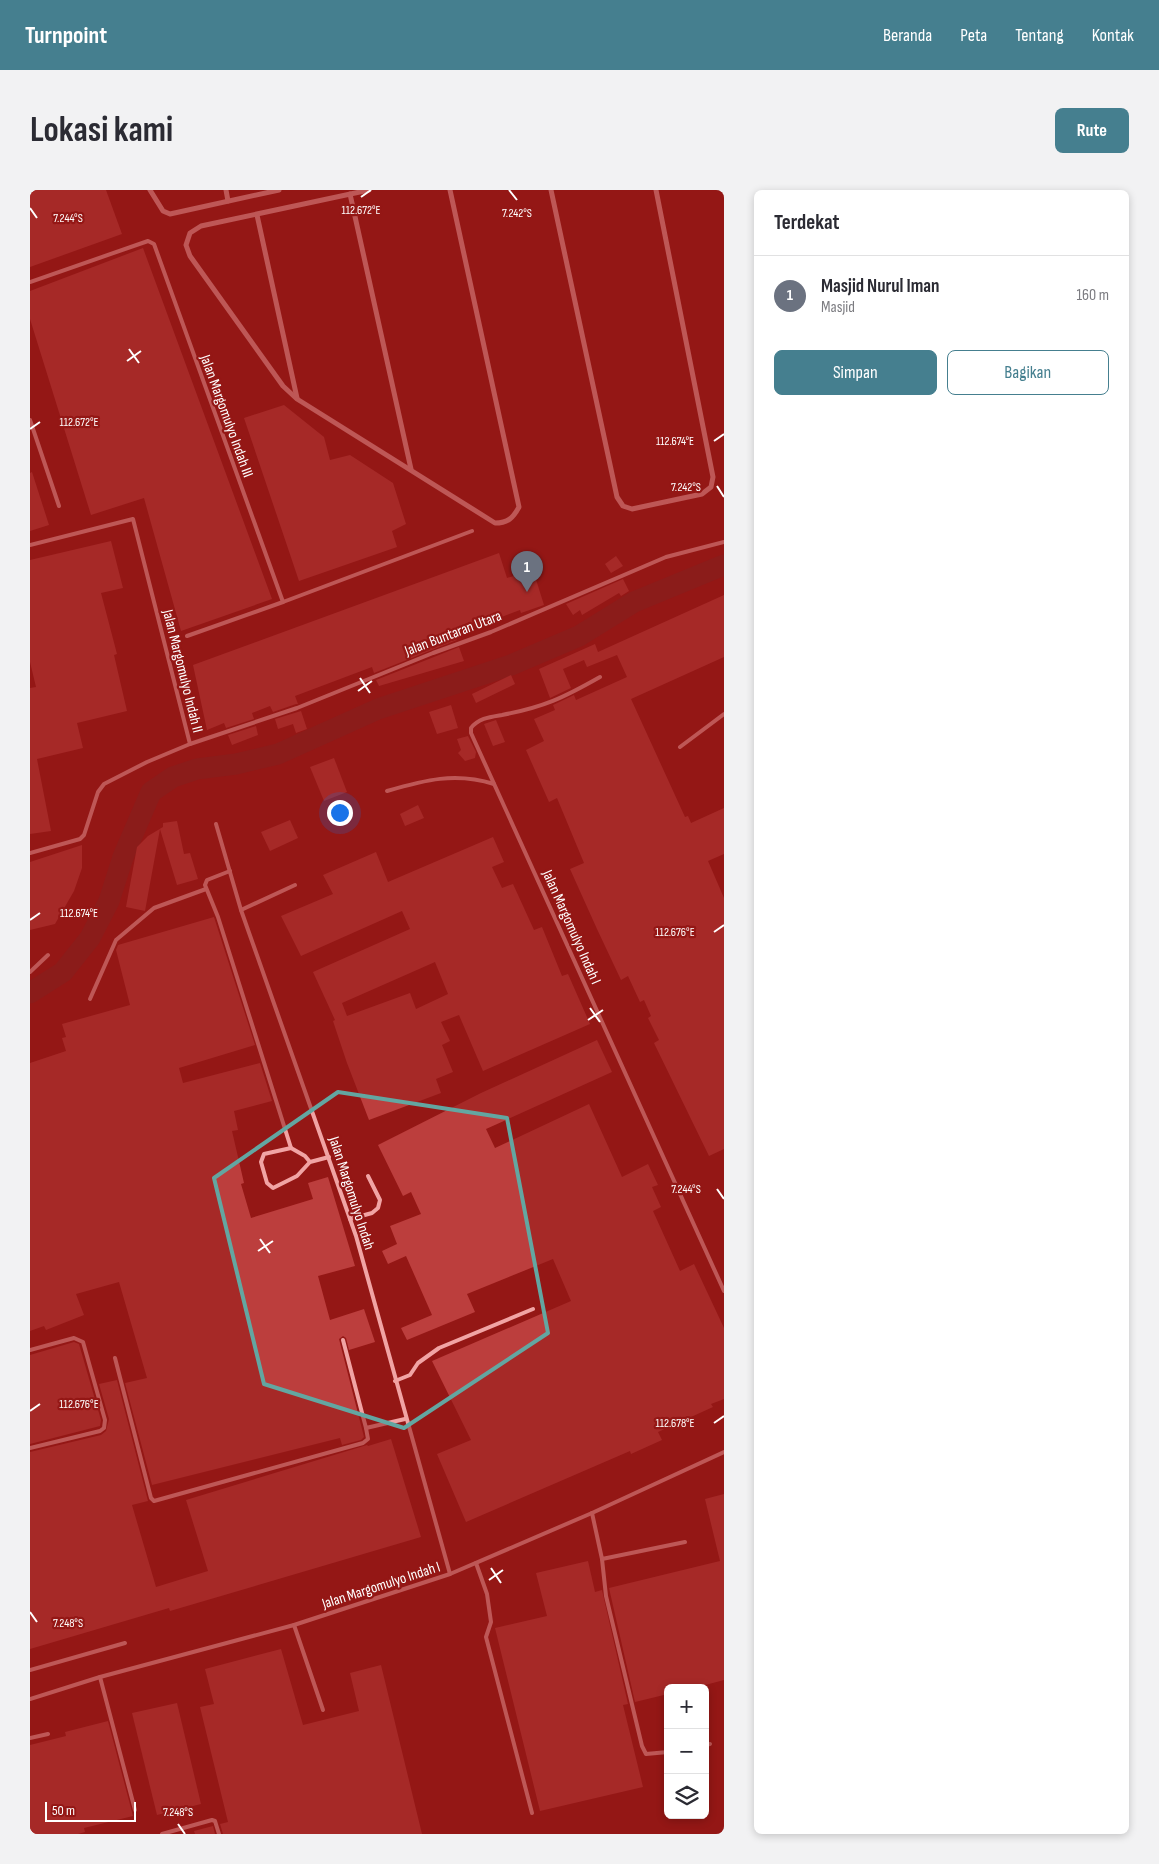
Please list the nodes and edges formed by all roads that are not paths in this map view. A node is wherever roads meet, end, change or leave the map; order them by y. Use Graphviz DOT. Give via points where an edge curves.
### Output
graph roads {
  1 [pos="150,190"];
  2 [pos="226,190"];
  3 [pos="279,190"];
  4 [pos="369,190"];
  5 [pos="450,190"];
  6 [pos="551,190"];
  7 [pos="656,190"];
  8 [pos="350,194"];
  9 [pos="228,201"];
  10 [pos="257,215"];
  11 [pos="30,282"];
  12 [pos="297,399"];
  13 [pos="30,420"];
  14 [pos="410,469"];
  15 [pos="59,506"];
  16 [pos="472,531"];
  17 [pos="724,542"];
  18 [pos="30,545"];
  19 [pos="283,602"];
  20 [pos="187,636"];
  21 [pos="600,677"];
  22 [pos="724,714"];
  23 [pos="190,744"];
  24 [pos="680,747"];
  25 [pos="494,784"];
  26 [pos="387,791"];
  27 [pos="216,824"];
  28 [pos="30,853"];
  29 [pos="230,871"];
  30 [pos="295,885"];
  31 [pos="206,889"];
  32 [pos="241,910"];
  33 [pos="48,955"];
  34 [pos="30,972"];
  35 [pos="90,999"];
  36 [pos="291,1148"];
  37 [pos="329,1157"];
  38 [pos="310,1162"];
  39 [pos="368,1176"];
  40 [pos="350,1219"];
  41 [pos="724,1291"];
  42 [pos="533,1309"];
  43 [pos="343,1340"];
  44 [pos="30,1350"];
  45 [pos="115,1358"];
  46 [pos="395,1381"];
  47 [pos="405,1419"];
  48 [pos="366,1428"];
  49 [pos="30,1448"];
  50 [pos="724,1452"];
  51 [pos="592,1513"];
  52 [pos="685,1542"];
  53 [pos="602,1559"];
  54 [pos="476,1563"];
  55 [pos="450,1574"];
  56 [pos="294,1625"];
  57 [pos="125,1643"];
  58 [pos="30,1670"];
  59 [pos="100,1677"];
  60 [pos="30,1699"];
  61 [pos="323,1710"];
  62 [pos="48,1734"];
  63 [pos="30,1738"];
  64 [pos="664,1752"];
  65 [pos="136,1810"];
  66 [pos="532,1813"];
  67 [pos="162,1834"];
  68 [pos="219,1834"];
  1 -- 9 [label="street" via="166,214"];
  2 -- 9 [label="street"];
  3 -- 9 [label="street"];
  4 -- 8 [label="street"];
  5 -- 14 [label="street" via="519,507 505,523 495,523"];
  6 -- 7 [label="street" via="617,497 623,506 632,509 702,494 711,488 713,477"];
  8 -- 10 [label="street"];
  8 -- 14 [label="street"];
  10 -- 12 [label="street"];
  10 -- 12 [label="street" via="201,226 190,233 186,245 190,256 284,386"];
  11 -- 19 [label="lane, Jalan Margomulyo Indah III" via="148,241 154,244"];
  12 -- 14 [label="street"];
  13 -- 15 [label="lane"];
  16 -- 19 [label="lane"];
  17 -- 23 [label="lane, Jalan Buntaran Utara" via="666,557 491,632 297,708"];
  18 -- 23 [label="lane, Jalan Margomulyo Indah II" via="133,519"];
  19 -- 20 [label="lane"];
  21 -- 25 [label="lane, Jalan Margomulyo Indah I" via="539,708 475,722 470,728 471,733"];
  22 -- 24 [label="lane"];
  23 -- 28 [label="lane, Jalan Margomulyo Indah II" via="104,784 80,839"];
  25 -- 26 [label="lane" via="445,777"];
  25 -- 41 [label="lane, Jalan Margomulyo Indah I"];
  27 -- 29 [label="lane, Jalan Margomulyo Indah"];
  29 -- 31 [label="lane" via="205,882"];
  29 -- 32 [label="lane, Jalan Margomulyo Indah"];
  30 -- 32 [label="lane"];
  31 -- 35 [label="lane" via="154,908 116,940"];
  31 -- 36 [label="lane" via="221,926"];
  32 -- 37 [label="lane, Jalan Margomulyo Indah"];
  33 -- 34 [label="lane"];
  36 -- 38 [label="lane"];
  36 -- 38 [label="lane" via="261,1157 271,1186 277,1187 289,1181"];
  37 -- 38 [label="lane"];
  37 -- 40 [label="lane, Jalan Margomulyo Indah"];
  39 -- 40 [label="lane" via="380,1200 378,1208"];
  40 -- 46 [label="lane, Jalan Margomulyo Indah"];
  42 -- 46 [label="lane" via="439,1348 418,1363 410,1375"];
  43 -- 48 [label="lane"];
  44 -- 49 [label="lane" via="74,1338 83,1342 105,1420 104,1428 100,1430"];
  45 -- 48 [label="lane" via="154,1501 366,1443"];
  46 -- 47 [label="lane, Jalan Margomulyo Indah"];
  47 -- 48 [label="lane"];
  47 -- 55 [label="lane, Jalan Margomulyo Indah"];
  50 -- 51 [label="lane, Jalan Margomulyo Indah I"];
  51 -- 53 [label="lane"];
  51 -- 54 [label="lane, Jalan Margomulyo Indah I"];
  52 -- 53 [label="lane"];
  53 -- 64 [label="lane" via="606,1596 642,1746 646,1754"];
  54 -- 55 [label="lane, Jalan Margomulyo Indah I"];
  54 -- 66 [label="lane" via="487,1594 491,1622 486,1637"];
  55 -- 56 [label="lane, Jalan Margomulyo Indah I"];
  56 -- 59 [label="lane, Jalan Margomulyo Indah I"];
  56 -- 61 [label="lane"];
  57 -- 58 [label="lane"];
  59 -- 60 [label="lane, Jalan Margomulyo Indah I"];
  59 -- 65 [label="lane"];
  62 -- 63 [label="lane"];
  67 -- 68 [label="lane" via="212,1820"];
}
